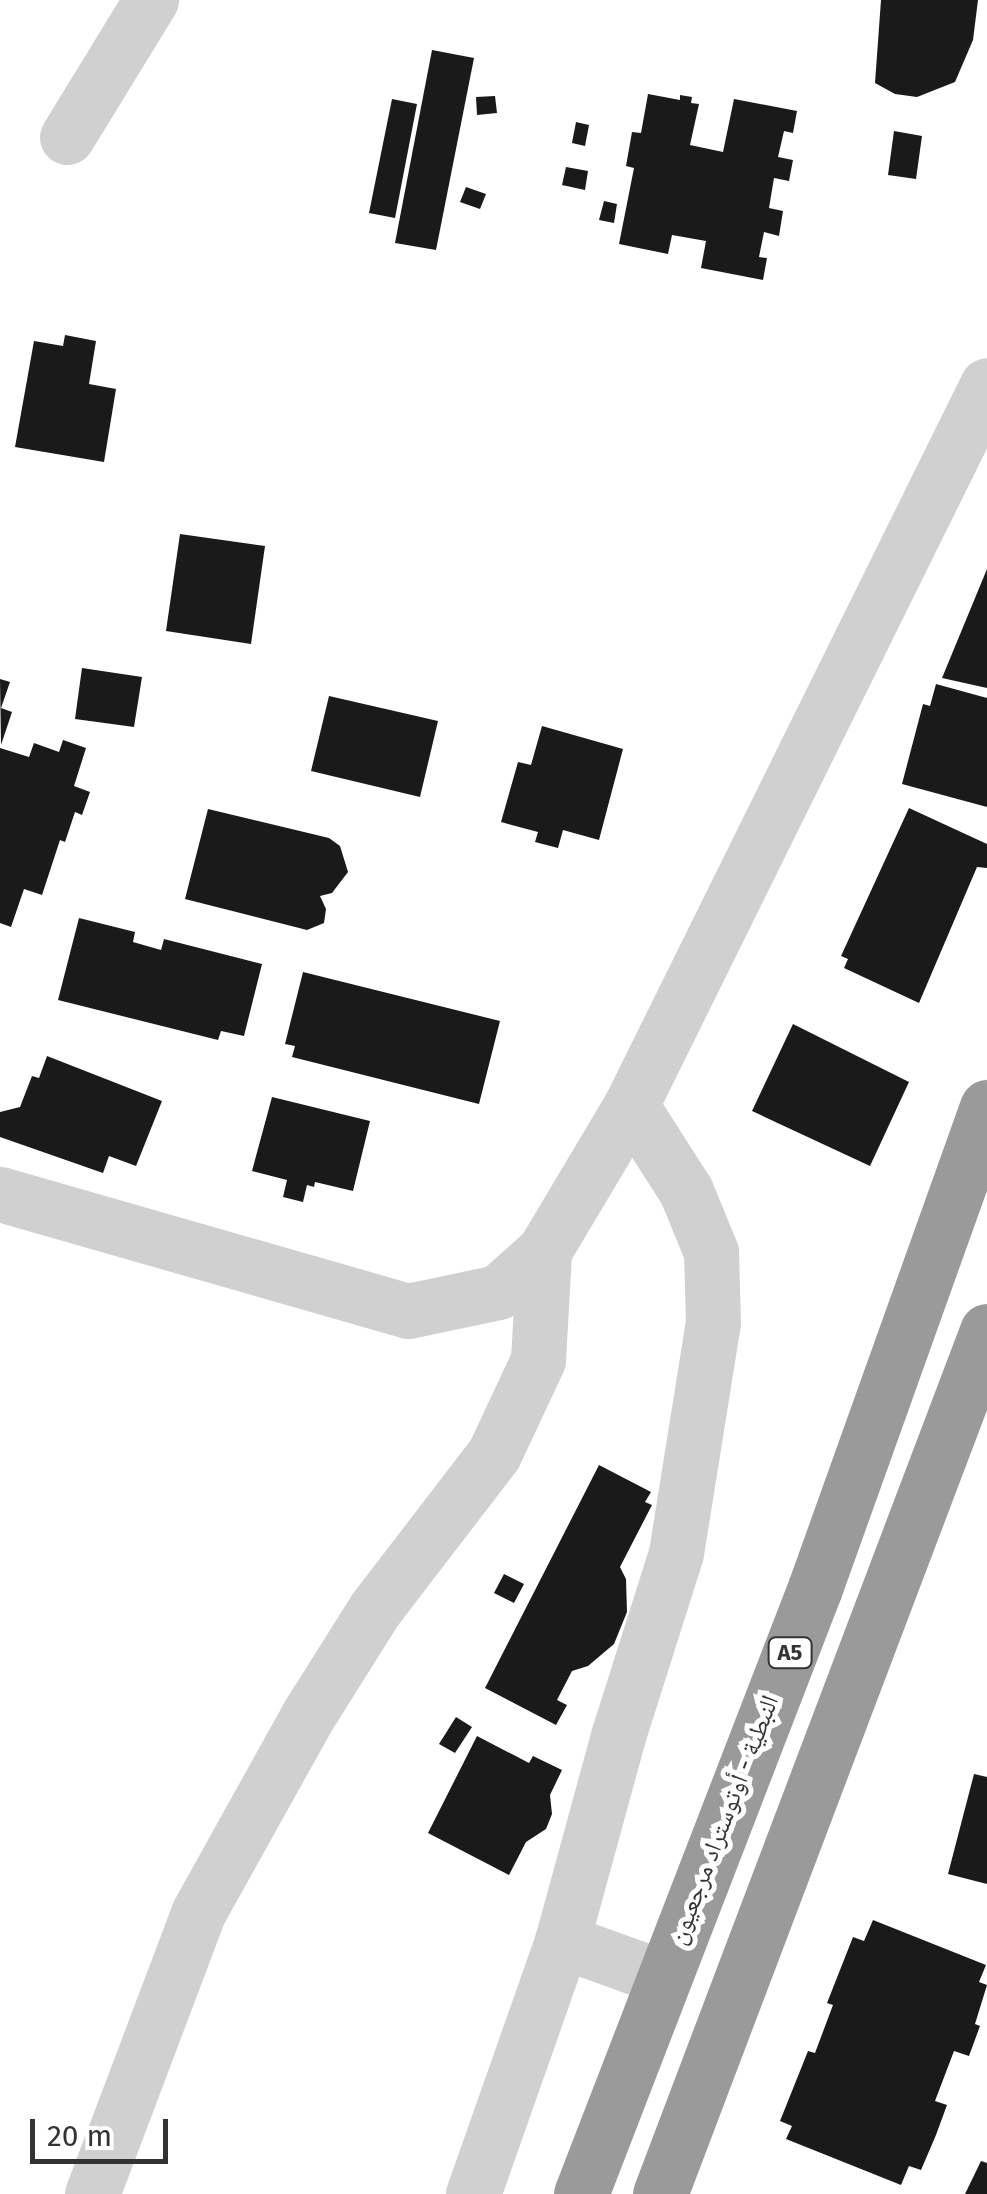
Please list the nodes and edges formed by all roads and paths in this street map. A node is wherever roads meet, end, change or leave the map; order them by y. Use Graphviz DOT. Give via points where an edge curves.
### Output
graph roads {
  1 [pos="151,0"];
  2 [pos="66,138"];
  3 [pos="987,385"];
  4 [pos="631,1105"];
  5 [pos="987,1107"];
  6 [pos="0,1194"];
  7 [pos="544,1251"];
  8 [pos="987,1330"];
  9 [pos="562,1941"];
  10 [pos="662,1978"];
  11 [pos="92,2194"];
  12 [pos="472,2194"];
  13 [pos="581,2194"];
  14 [pos="660,2194"];
  1 -- 2 [label="street"];
  3 -- 4 [label="street"];
  4 -- 7 [label="street"];
  4 -- 9 [label="street" via="686,1191 711,1252 713,1323 676,1553"];
  5 -- 10 [label="highway, النبطية - أوتوستراد مرجعيون / A5" via="815,1588"];
  6 -- 7 [label="street" via="408,1311 498,1292"];
  7 -- 11 [label="street" via="538,1360 494,1454 374,1608 198,1913"];
  8 -- 14 [label="highway"];
  9 -- 10 [label="street"];
  9 -- 12 [label="street"];
  10 -- 13 [label="highway, النبطية - أوتوستراد مرجعيون / A5"];
}
